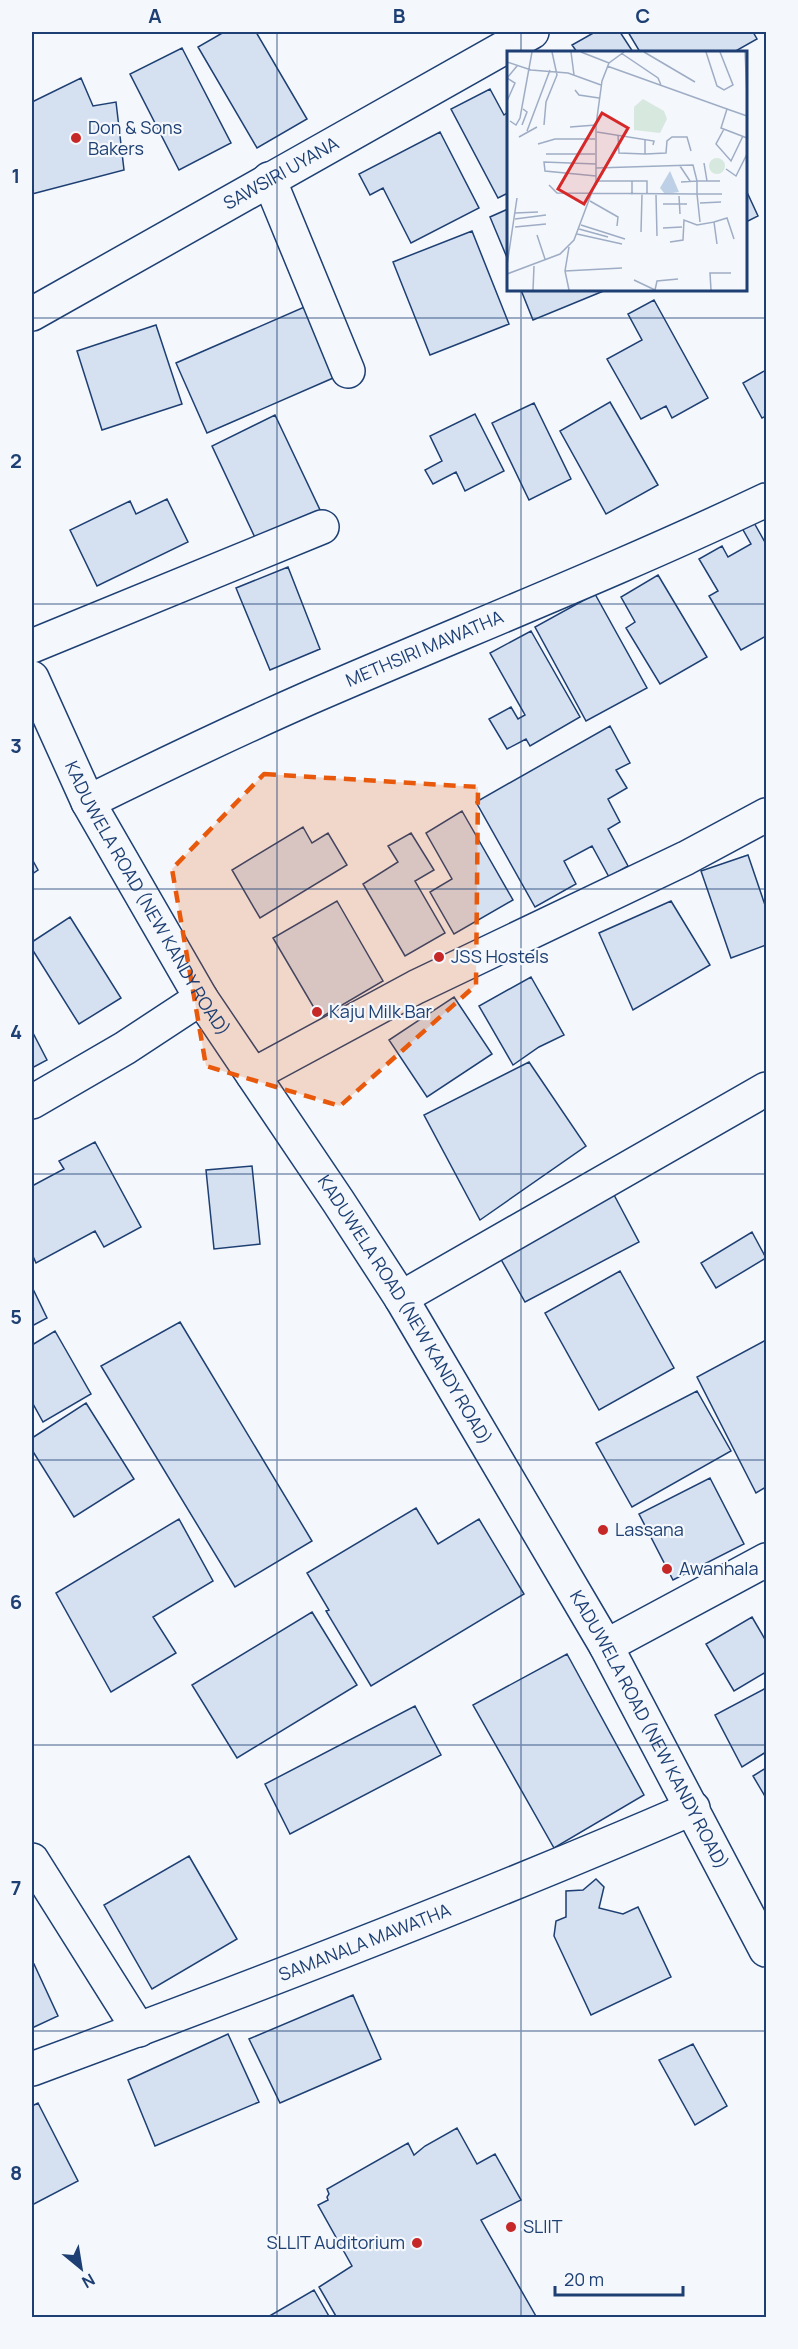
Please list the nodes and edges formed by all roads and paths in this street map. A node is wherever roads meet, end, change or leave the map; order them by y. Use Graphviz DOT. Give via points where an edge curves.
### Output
graph roads {
  1 [pos="532,32"];
  2 [pos="269,179"];
  3 [pos="32,314"];
  4 [pos="348,371"];
  5 [pos="766,500"];
  6 [pos="322,526"];
  7 [pos="32,646"];
  8 [pos="33,686"];
  9 [pos="88,802"];
  10 [pos="766,815"];
  11 [pos="201,998"];
  12 [pos="253,1076"];
  13 [pos="766,1089"];
  14 [pos="32,1102"];
  15 [pos="401,1298"];
  16 [pos="766,1560"];
  17 [pos="606,1646"];
  18 [pos="693,1808"];
  19 [pos="32,1860"];
  20 [pos="766,1950"];
  21 [pos="139,2030"];
  22 [pos="32,2069"];
  1 -- 2 [label="street, SAWSIRI UYANA"];
  2 -- 3 [label="street, SAWSIRI UYANA"];
  2 -- 4 [label="street"];
  5 -- 9 [label="street, METHSIRI MAWATHA" via="309,698"];
  6 -- 7 [label="street"];
  8 -- 9 [label="street, KADUWELA ROAD (NEW KANDY ROAD)"];
  9 -- 11 [label="street, KADUWELA ROAD (NEW KANDY ROAD)"];
  10 -- 12 [label="street" via="686,858 416,987"];
  11 -- 12 [label="street, KADUWELA ROAD (NEW KANDY ROAD)"];
  11 -- 14 [label="street"];
  12 -- 15 [label="street, KADUWELA ROAD (NEW KANDY ROAD)"];
  13 -- 15 [label="street"];
  15 -- 17 [label="street, KADUWELA ROAD (NEW KANDY ROAD)"];
  16 -- 17 [label="street"];
  17 -- 18 [label="street, KADUWELA ROAD (NEW KANDY ROAD)"];
  18 -- 20 [label="street, KADUWELA ROAD (NEW KANDY ROAD)"];
  18 -- 21 [label="street, SAMANALA MAWATHA"];
  19 -- 21 [label="street"];
  21 -- 22 [label="street, SAMANALA MAWATHA"];
}
